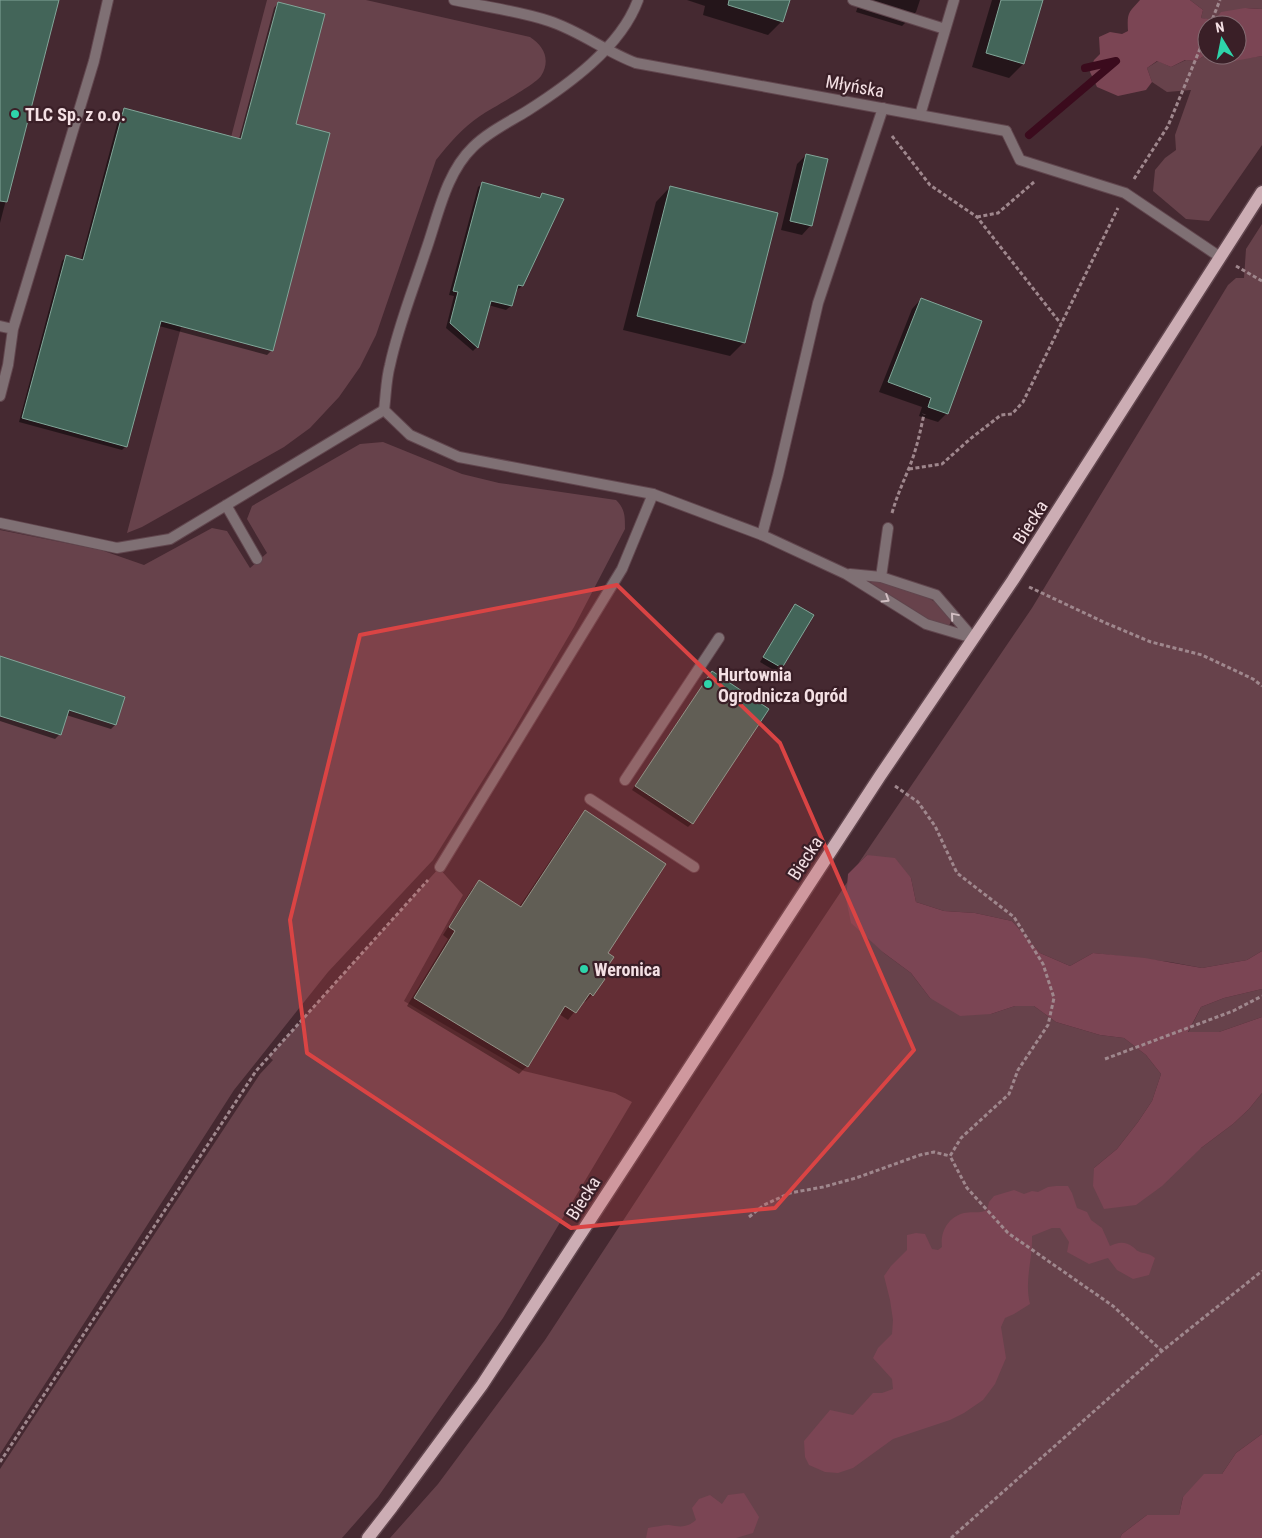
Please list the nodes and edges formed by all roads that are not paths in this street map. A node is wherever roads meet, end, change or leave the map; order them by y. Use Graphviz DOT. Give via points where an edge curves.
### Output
graph roads {
  1 [pos="108,0"];
  2 [pos="454,0"];
  3 [pos="638,0"];
  4 [pos="853,0"];
  5 [pos="954,0"];
  6 [pos="945,29"];
  7 [pos="605,50"];
  8 [pos="883,108"];
  9 [pos="920,115"];
  10 [pos="1262,192"];
  11 [pos="1220,257"];
  12 [pos="0,326"];
  13 [pos="13,329"];
  14 [pos="0,396"];
  15 [pos="384,410"];
  16 [pos="653,494"];
  17 [pos="226,505"];
  18 [pos="0,523"];
  19 [pos="888,528"];
  20 [pos="762,536"];
  21 [pos="257,559"];
  22 [pos="846,574"];
  23 [pos="881,577"];
  24 [pos="720,638"];
  25 [pos="973,638"];
  26 [pos="625,780"];
  27 [pos="590,799"];
  28 [pos="694,866"];
  29 [pos="440,867"];
  30 [pos="368,1538"];
  1 -- 13 [label="street" via="94,61"];
  2 -- 7 [label="street, Młyńska" via="549,21"];
  3 -- 7 [label="street" via="630,18"];
  4 -- 6 [label="street"];
  5 -- 6 [label="street"];
  6 -- 9 [label="street"];
  7 -- 8 [label="street, Młyńska" via="636,63"];
  7 -- 15 [label="street" via="549,97 473,146 460,163 447,188 406,310 389,366"];
  8 -- 9 [label="street, Młyńska"];
  8 -- 20 [label="street" via="818,303"];
  9 -- 11 [label="street, Młyńska" via="1006,131 1020,160 1125,194"];
  10 -- 11 [label="main road, Biecka"];
  11 -- 25 [label="main road, Biecka"];
  12 -- 13 [label="street"];
  13 -- 14 [label="street"];
  15 -- 16 [label="street" via="410,434 459,457"];
  15 -- 17 [label="street"];
  16 -- 20 [label="street"];
  16 -- 29 [label="street" via="622,569"];
  17 -- 18 [label="street" via="170,539 117,548"];
  17 -- 21 [label="street"];
  19 -- 23 [label="street"];
  20 -- 22 [label="street"];
  22 -- 23 [label="street"];
  22 -- 25 [label="street, one-way" via="926,624"];
  25 -- 23 [label="street, one-way" via="936,595"];
  24 -- 26 [label="street"];
  25 -- 30 [label="main road, Biecka" via="482,1385"];
  27 -- 28 [label="street"];
}
